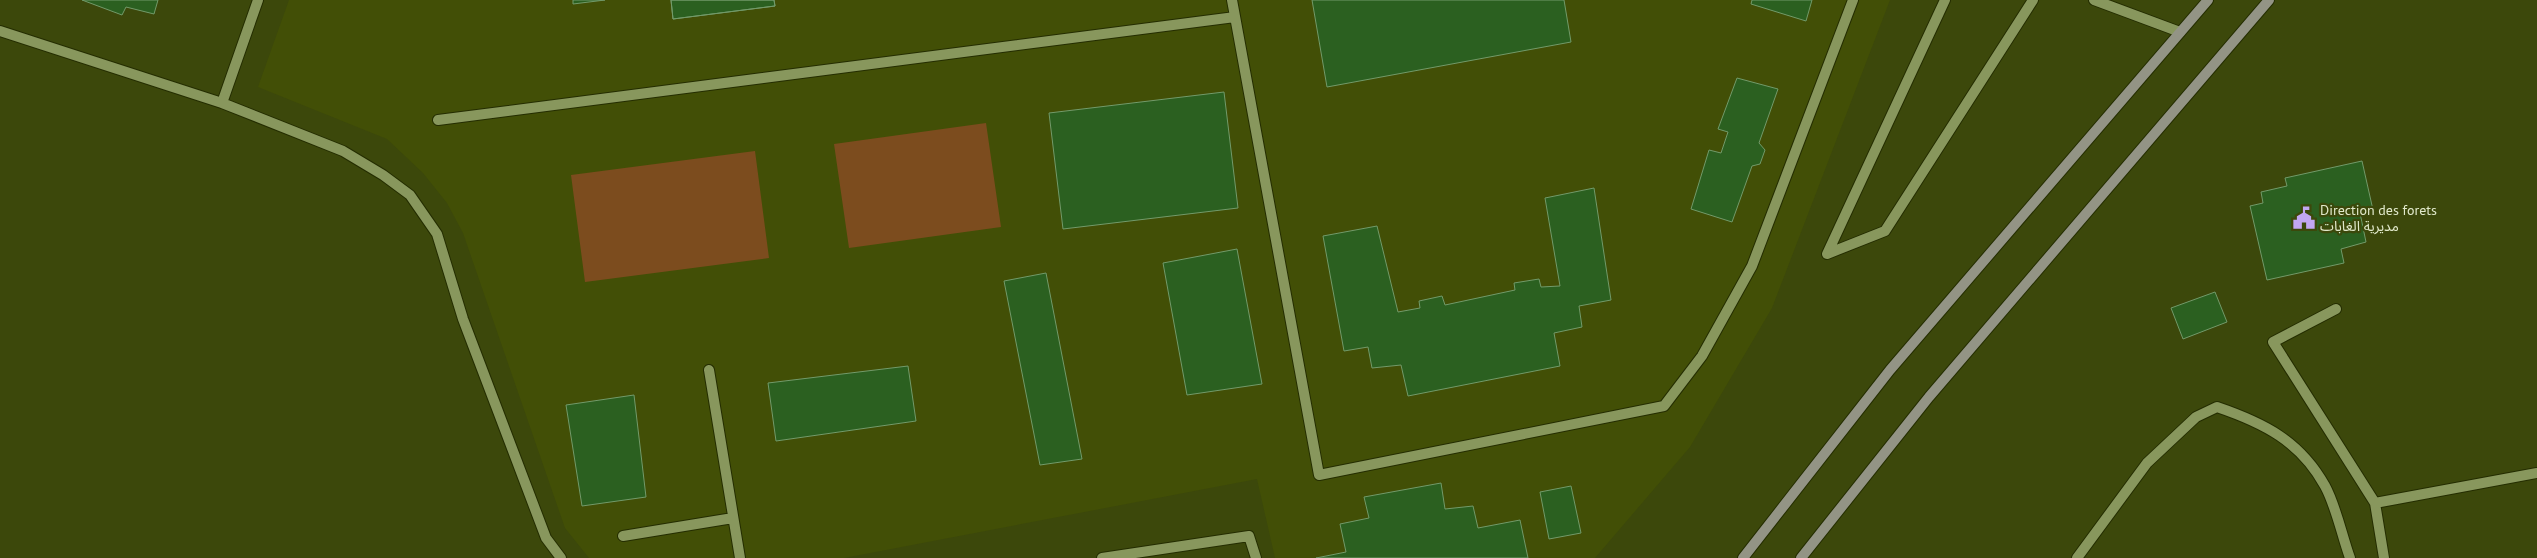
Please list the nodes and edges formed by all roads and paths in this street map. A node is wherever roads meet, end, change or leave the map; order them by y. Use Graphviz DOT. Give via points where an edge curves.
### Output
graph roads {
  1 [pos="258,0"];
  2 [pos="1232,0"];
  3 [pos="1853,0"];
  4 [pos="1945,0"];
  5 [pos="2033,0"];
  6 [pos="2094,0"];
  7 [pos="2208,0"];
  8 [pos="2268,0"];
  9 [pos="1235,16"];
  10 [pos="0,31"];
  11 [pos="2180,32"];
  12 [pos="222,103"];
  13 [pos="438,120"];
  14 [pos="2336,308"];
  15 [pos="709,370"];
  16 [pos="2537,473"];
  17 [pos="2376,503"];
  18 [pos="733,518"];
  19 [pos="623,536"];
  20 [pos="561,558"];
  21 [pos="740,558"];
  22 [pos="1102,558"];
  23 [pos="1256,558"];
  24 [pos="1742,558"];
  25 [pos="1801,558"];
  26 [pos="2077,558"];
  27 [pos="2350,558"];
  28 [pos="2384,558"];
  1 -- 12 [label="street"];
  2 -- 9 [label="street"];
  3 -- 9 [label="street" via="1752,266 1702,356 1664,406 1319,475"];
  4 -- 5 [label="street" via="1827,254 1885,231"];
  6 -- 11 [label="street"];
  7 -- 11 [label="main road"];
  8 -- 25 [label="main road" via="1929,398"];
  9 -- 13 [label="street"];
  10 -- 12 [label="street"];
  11 -- 24 [label="main road" via="1890,370"];
  12 -- 20 [label="street" via="343,151 410,195 437,234 463,319 546,538"];
  14 -- 17 [label="street" via="2273,342"];
  15 -- 18 [label="street"];
  16 -- 17 [label="street"];
  17 -- 28 [label="street"];
  18 -- 19 [label="street"];
  18 -- 21 [label="street"];
  22 -- 23 [label="street" via="1249,536"];
  26 -- 27 [label="street" via="2148,463 2196,417 2217,407 2250,418 2296,446 2325,486"];
}
